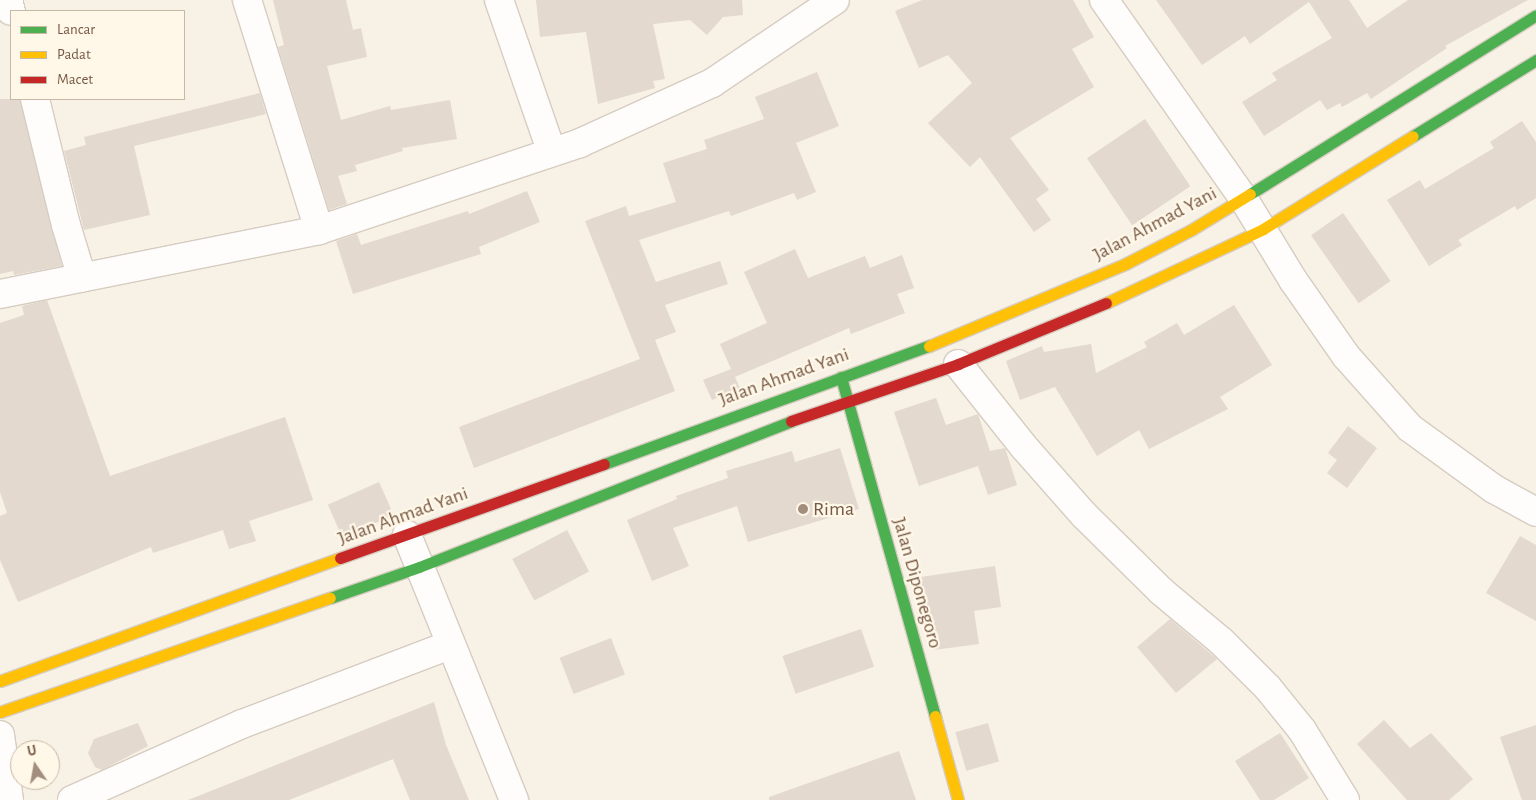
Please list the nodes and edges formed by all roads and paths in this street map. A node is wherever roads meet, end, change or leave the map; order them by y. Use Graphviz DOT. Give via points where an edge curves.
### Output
graph roads {
  1 [pos="247,0"];
  2 [pos="499,0"];
  3 [pos="835,0"];
  4 [pos="1104,0"];
  5 [pos="1536,15"];
  6 [pos="1536,60"];
  7 [pos="35,100"];
  8 [pos="551,150"];
  9 [pos="1243,198"];
  10 [pos="319,230"];
  11 [pos="1263,230"];
  12 [pos="82,278"];
  13 [pos="0,294"];
  14 [pos="958,364"];
  15 [pos="840,376"];
  16 [pos="846,400"];
  17 [pos="1536,512"];
  18 [pos="407,535"];
  19 [pos="419,567"];
  20 [pos="450,645"];
  21 [pos="0,681"];
  22 [pos="0,712"];
  23 [pos="0,735"];
  24 [pos="9,800"];
  25 [pos="72,800"];
  26 [pos="514,800"];
  27 [pos="958,800"];
  28 [pos="1345,800"];
  1 -- 10 [label="street"];
  2 -- 8 [label="street"];
  3 -- 8 [label="street" via="712,83 580,143"];
  4 -- 9 [label="street"];
  5 -- 9 [label="main road, Jalan Ahmad Yani"];
  6 -- 11 [label="main road"];
  7 -- 12 [label="street"];
  8 -- 10 [label="street"];
  9 -- 11 [label="street"];
  9 -- 15 [label="main road, Jalan Ahmad Yani" via="1191,230 1125,264 944,341"];
  10 -- 12 [label="street"];
  11 -- 14 [label="main road" via="1140,289"];
  11 -- 17 [label="street" via="1346,356 1410,428 1494,489"];
  12 -- 13 [label="street"];
  14 -- 16 [label="main road"];
  14 -- 28 [label="street" via="1024,447 1084,515 1161,591 1221,641 1268,688 1302,730"];
  15 -- 16 [label="main road, Jalan Diponegoro"];
  15 -- 18 [label="main road, Jalan Ahmad Yani"];
  16 -- 19 [label="main road"];
  16 -- 27 [label="main road, Jalan Diponegoro"];
  18 -- 19 [label="street"];
  18 -- 21 [label="main road, Jalan Ahmad Yani"];
  19 -- 20 [label="street"];
  19 -- 22 [label="main road"];
  20 -- 25 [label="street" via="242,724"];
  20 -- 26 [label="street"];
  23 -- 24 [label="street"];
}
